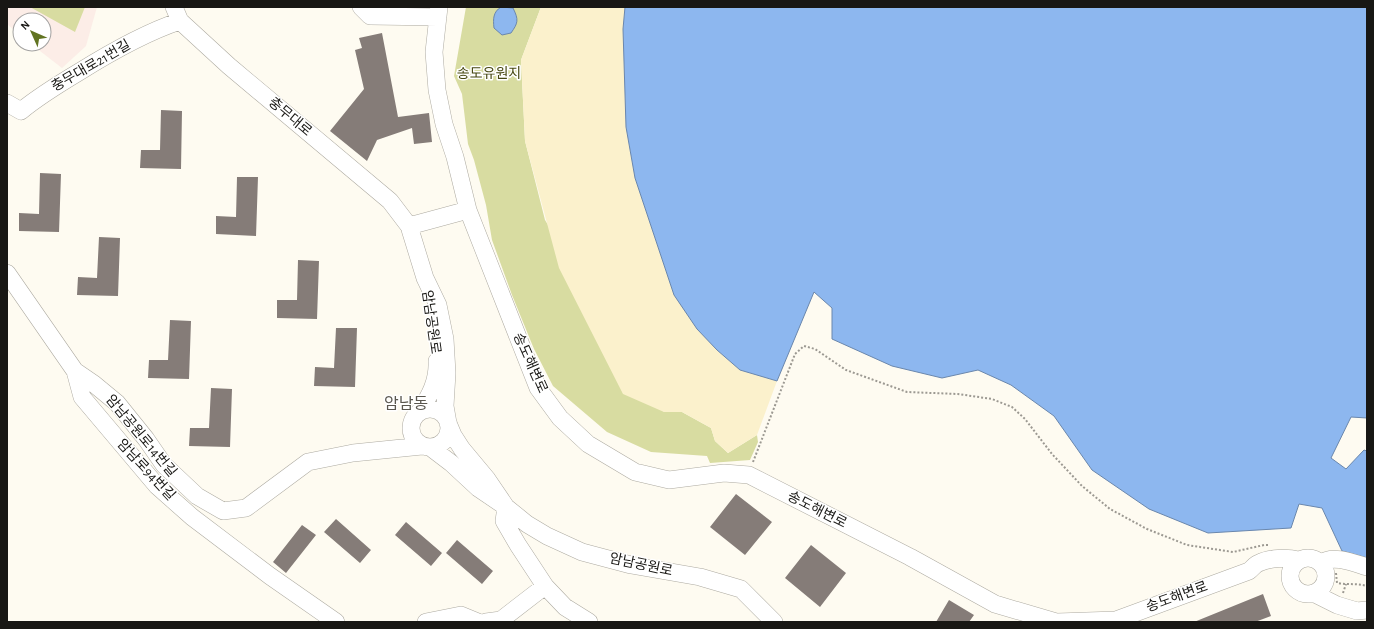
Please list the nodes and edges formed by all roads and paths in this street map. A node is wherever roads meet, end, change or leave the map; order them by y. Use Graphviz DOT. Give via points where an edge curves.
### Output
graph roads {
  1 [pos="361,7"];
  2 [pos="438,12"];
  3 [pos="177,14"];
  4 [pos="7,103"];
  5 [pos="468,210"];
  6 [pos="409,226"];
  7 [pos="7,273"];
  8 [pos="425,278"];
  9 [pos="75,371"];
  10 [pos="117,403"];
  11 [pos="420,411"];
  12 [pos="98,417"];
  13 [pos="448,423"];
  14 [pos="410,424"];
  15 [pos="426,446"];
  16 [pos="379,450"];
  17 [pos="748,475"];
  18 [pos="506,507"];
  19 [pos="1271,545"];
  20 [pos="1321,563"];
  21 [pos="1294,567"];
  22 [pos="1367,567"];
  23 [pos="1326,580"];
  24 [pos="545,586"];
  25 [pos="1313,594"];
  26 [pos="1362,611"];
  27 [pos="336,622"];
  28 [pos="426,622"];
  29 [pos="478,622"];
  30 [pos="486,622"];
  31 [pos="589,622"];
  32 [pos="774,622"];
  33 [pos="1057,622"];
  1 -- 2 [label="street" via="370,16"];
  2 -- 5 [label="street, 송도해변로" via="434,52 437,90"];
  3 -- 4 [label="street, 충무대로21번길" via="156,29 37,98 21,111"];
  3 -- 6 [label="street, 충무대로" via="228,66 390,200"];
  5 -- 6 [label="street"];
  5 -- 17 [label="street, 송도해변로" via="538,388 560,418 588,444 635,472 669,480 724,473"];
  6 -- 8 [label="street, 암남공원로"];
  7 -- 9 [label="street, 암남로94번길"];
  8 -- 11 [label="street, 암남공원로" via="435,334 437,364 432,392"];
  8 -- 13 [label="street, 암남공원로" via="438,305 445,339"];
  9 -- 10 [label="street, 암남공원로14번길"];
  9 -- 12 [label="street, 암남로94번길" via="82,397"];
  10 -- 12 [label="street" via="108,402 101,408"];
  10 -- 16 [label="street, 암남공원로14번길" via="164,465 197,496 224,511 246,508 308,462"];
  11 -- 13 [label="street" via="437,410 444,415"];
  11 -- 14 [label="street"];
  12 -- 27 [label="street, 암남로94번길" via="158,486 192,517"];
  13 -- 15 [label="street" via="449,432 445,439 438,445"];
  13 -- 18 [label="street, 암남공원로" via="462,449"];
  14 -- 15 [label="street" via="415,441"];
  14 -- 16 [label="street"];
  15 -- 16 [label="street, 암남공원로14번길"];
  15 -- 18 [label="street, 암남공원로"];
  17 -- 19 [label="path" via="795,354 804,346 815,349 846,370 906,392 958,394 992,399 1012,407 1082,486 1110,509 1148,529 1187,545 1233,552"];
  17 -- 33 [label="street, 송도해변로" via="910,557 995,604"];
  18 -- 24 [label="street" via="504,521"];
  18 -- 32 [label="street, 암남공원로" via="526,524 582,552 700,577 741,589"];
  20 -- 21 [label="street" via="1310,557 1303,558"];
  20 -- 22 [label="street" via="1325,559 1342,560"];
  20 -- 23 [label="street"];
  21 -- 25 [label="street" via="1290,579 1292,585 1301,593"];
  21 -- 33 [label="street, 송도해변로" via="1281,571 1249,571 1116,620"];
  23 -- 25 [label="street"];
  23 -- 26 [label="street" via="1340,601"];
  24 -- 30 [label="street" via="500,620"];
  24 -- 31 [label="street" via="565,607"];
  25 -- 26 [label="street" via="1337,605"];
  28 -- 29 [label="street" via="461,616"];
}
